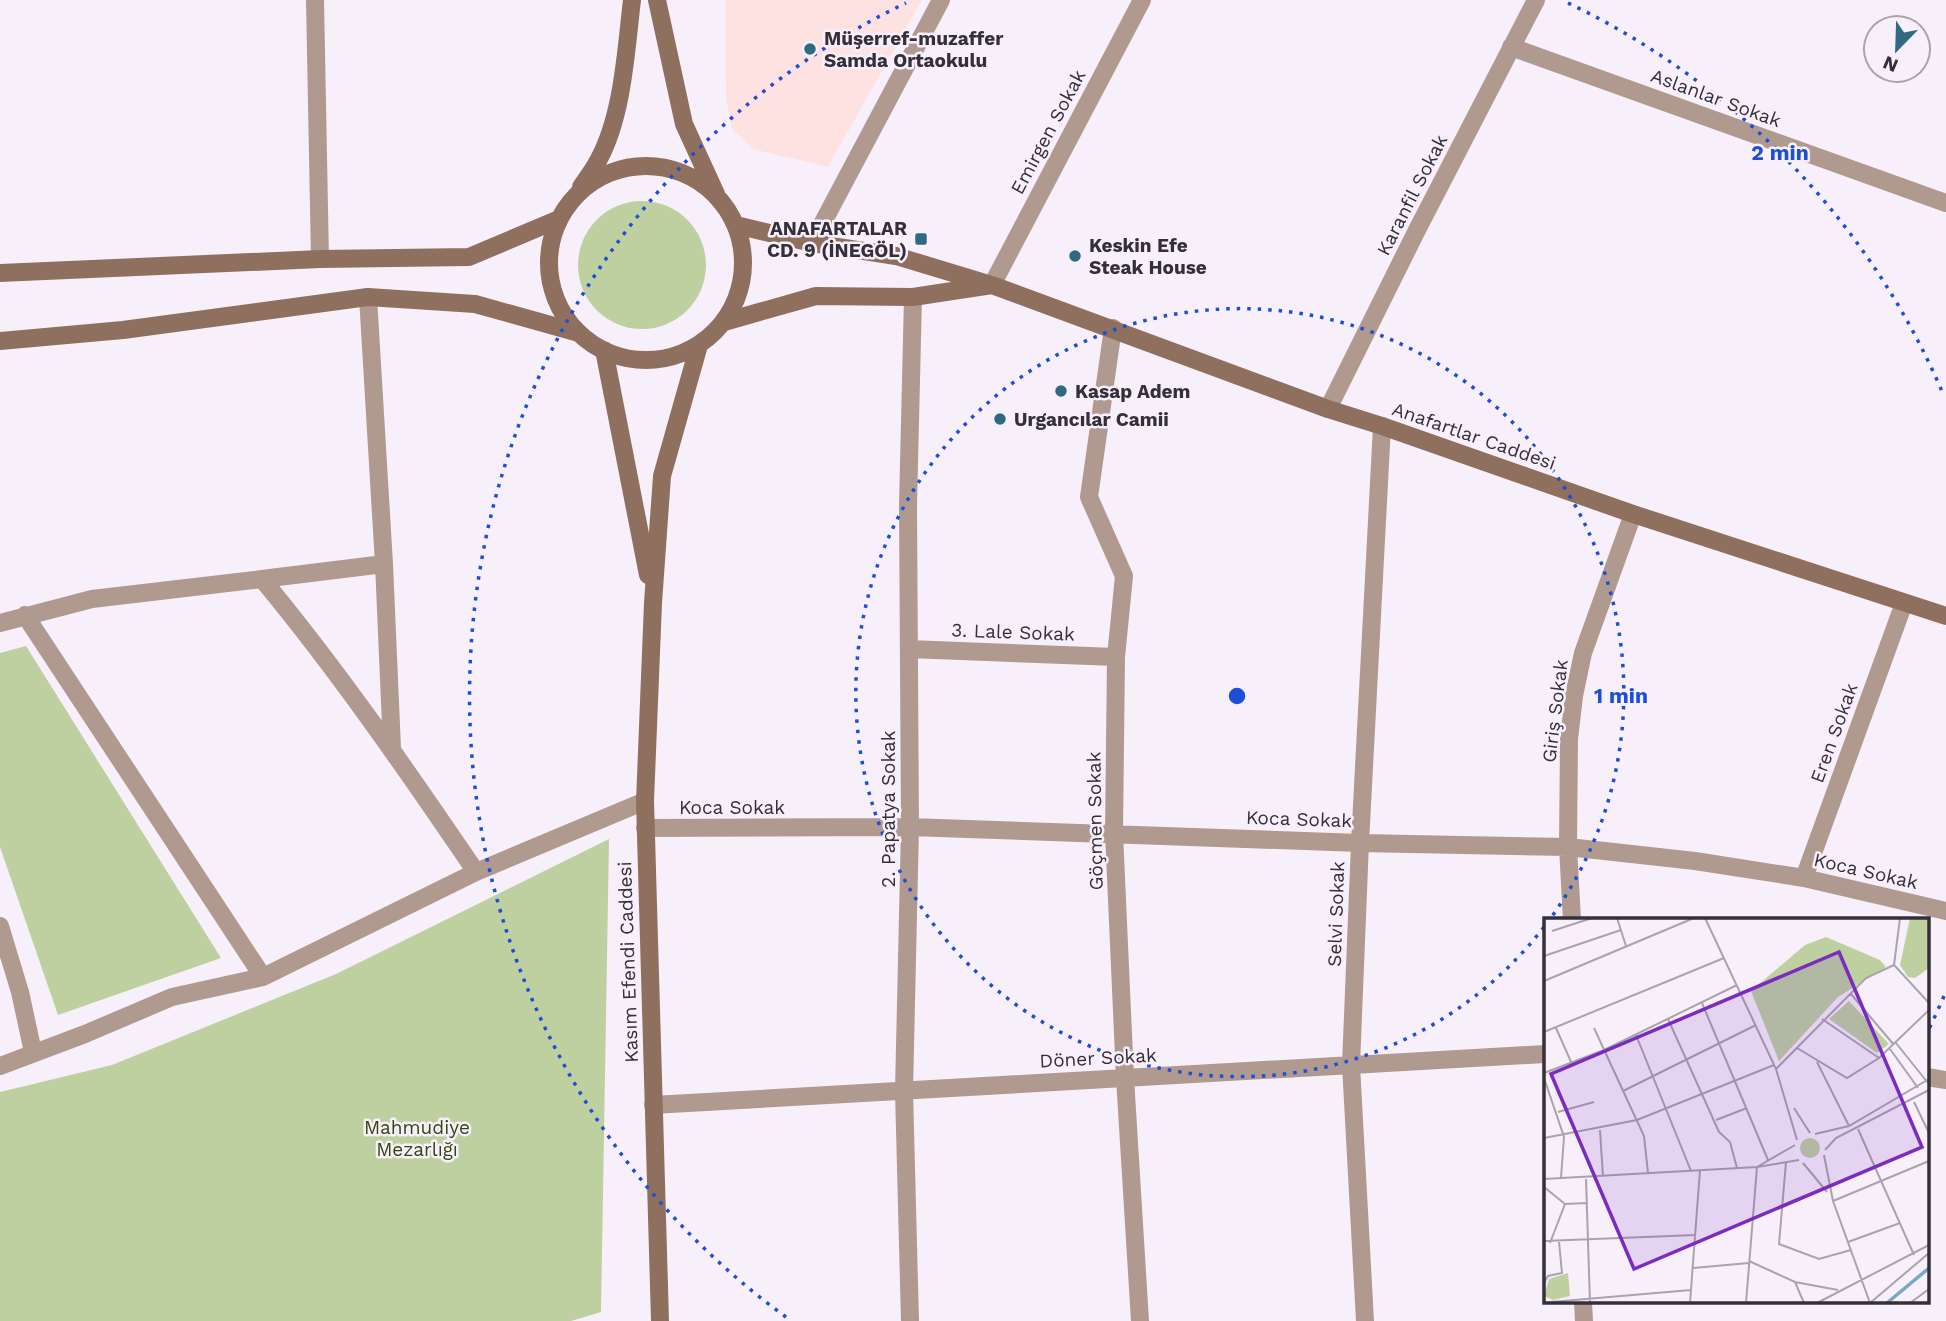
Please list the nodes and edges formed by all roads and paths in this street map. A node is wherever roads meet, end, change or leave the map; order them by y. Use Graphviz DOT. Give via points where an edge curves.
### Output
graph roads {
  1 [pos="315,0"];
  2 [pos="632,0"];
  3 [pos="657,0"];
  4 [pos="941,0"];
  5 [pos="1142,0"];
  6 [pos="1536,0"];
  7 [pos="1511,47"];
  8 [pos="577,194"];
  9 [pos="718,197"];
  10 [pos="1946,203"];
  11 [pos="559,219"];
  12 [pos="736,225"];
  13 [pos="811,243"];
  14 [pos="320,259"];
  15 [pos="0,273"];
  16 [pos="992,285"];
  17 [pos="368,297"];
  18 [pos="913,297"];
  19 [pos="723,322"];
  20 [pos="1113,328"];
  21 [pos="579,333"];
  22 [pos="0,341"];
  23 [pos="699,345"];
  24 [pos="604,350"];
  25 [pos="1328,409"];
  26 [pos="1382,426"];
  27 [pos="1633,514"];
  28 [pos="384,564"];
  29 [pos="262,579"];
  30 [pos="653,603"];
  31 [pos="1904,603"];
  32 [pos="25,615"];
  33 [pos="1946,616"];
  34 [pos="0,623"];
  35 [pos="909,649"];
  36 [pos="1116,657"];
  37 [pos="392,748"];
  38 [pos="645,801"];
  39 [pos="910,827"];
  40 [pos="645,828"];
  41 [pos="1114,833"];
  42 [pos="1360,843"];
  43 [pos="1568,847"];
  44 [pos="476,872"];
  45 [pos="1804,878"];
  46 [pos="1946,911"];
  47 [pos="1572,918"];
  48 [pos="0,926"];
  49 [pos="263,977"];
  50 [pos="33,1052"];
  51 [pos="1544,1054"];
  52 [pos="1351,1065"];
  53 [pos="0,1066"];
  54 [pos="1928,1077"];
  55 [pos="1125,1078"];
  56 [pos="1946,1080"];
  57 [pos="904,1091"];
  58 [pos="653,1105"];
  59 [pos="660,1321"];
  60 [pos="910,1321"];
  61 [pos="1140,1321"];
  62 [pos="1365,1321"];
  1 -- 14 [label="street"];
  2 -- 8 [label="main road" via="612,123 600,158"];
  3 -- 9 [label="main road" via="684,124"];
  4 -- 13 [label="street"];
  5 -- 16 [label="street, Emirgen Sokak"];
  6 -- 7 [label="street, Karanfil Sokak"];
  7 -- 10 [label="street, Aslanlar Sokak"];
  7 -- 25 [label="street, Karanfil Sokak"];
  8 -- 9 [label="main road" via="602,176 631,166 662,166 691,176"];
  8 -- 11 [label="main road"];
  9 -- 12 [label="main road"];
  11 -- 14 [label="main road" via="469,257"];
  11 -- 21 [label="main road" via="550,248 550,279 560,308"];
  12 -- 13 [label="main road, Anafartlar Caddesi"];
  12 -- 19 [label="main road" via="743,258 739,292"];
  13 -- 16 [label="main road, Anafartlar Caddesi" via="896,256"];
  14 -- 15 [label="main road"];
  16 -- 18 [label="main road"];
  16 -- 20 [label="main road, Anafartlar Caddesi"];
  17 -- 21 [label="main road" via="475,304"];
  17 -- 22 [label="main road" via="123,330"];
  17 -- 28 [label="street"];
  18 -- 19 [label="main road" via="816,296"];
  18 -- 35 [label="street, 2. Papatya Sokak"];
  19 -- 23 [label="main road"];
  20 -- 25 [label="main road, Anafartlar Caddesi"];
  20 -- 36 [label="street, Göçmen Sokak" via="1089,497 1124,576"];
  21 -- 24 [label="main road"];
  23 -- 24 [label="main road" via="667,358 634,359"];
  23 -- 30 [label="main road, Kasım Efendi Caddesi" via="662,476"];
  24 -- 30 [label="main road, Kasım Efendi Caddesi"];
  25 -- 26 [label="main road, Anafartlar Caddesi"];
  26 -- 27 [label="main road, Anafartlar Caddesi"];
  26 -- 42 [label="street, Selvi Sokak"];
  27 -- 31 [label="main road, Anafartlar Caddesi"];
  27 -- 43 [label="street, Giriş Sokak" via="1583,653 1569,739"];
  28 -- 29 [label="street"];
  28 -- 37 [label="street"];
  29 -- 32 [label="street" via="92,599"];
  29 -- 37 [label="street"];
  30 -- 38 [label="main road, Kasım Efendi Caddesi"];
  31 -- 33 [label="main road, Anafartlar Caddesi"];
  31 -- 45 [label="street, Eren Sokak"];
  32 -- 34 [label="street"];
  32 -- 49 [label="street"];
  35 -- 36 [label="street, 3. Lale Sokak"];
  35 -- 39 [label="street, 2. Papatya Sokak"];
  36 -- 41 [label="street, Göçmen Sokak"];
  37 -- 44 [label="street"];
  38 -- 40 [label="main road, Kasım Efendi Caddesi"];
  38 -- 44 [label="street"];
  39 -- 40 [label="street, Koca Sokak"];
  39 -- 41 [label="street, Koca Sokak"];
  39 -- 57 [label="street, 2. Papatya Sokak"];
  40 -- 58 [label="main road, Kasım Efendi Caddesi"];
  41 -- 42 [label="street, Koca Sokak"];
  41 -- 55 [label="street, Göçmen Sokak"];
  42 -- 43 [label="street, Koca Sokak"];
  42 -- 52 [label="street, Selvi Sokak"];
  43 -- 45 [label="street, Koca Sokak"];
  43 -- 47 [label="street, Giriş Sokak"];
  44 -- 49 [label="street"];
  45 -- 46 [label="street, Koca Sokak"];
  48 -- 50 [label="street"];
  49 -- 50 [label="street" via="172,997"];
  50 -- 53 [label="street"];
  51 -- 52 [label="street, Döner Sokak"];
  52 -- 55 [label="street, Döner Sokak"];
  52 -- 62 [label="street, Selvi Sokak"];
  54 -- 56 [label="street"];
  55 -- 57 [label="street, Döner Sokak"];
  55 -- 61 [label="street, Göçmen Sokak"];
  57 -- 58 [label="street, Döner Sokak"];
  57 -- 60 [label="street, 2. Papatya Sokak"];
  58 -- 59 [label="main road, Kasım Efendi Caddesi"];
}
